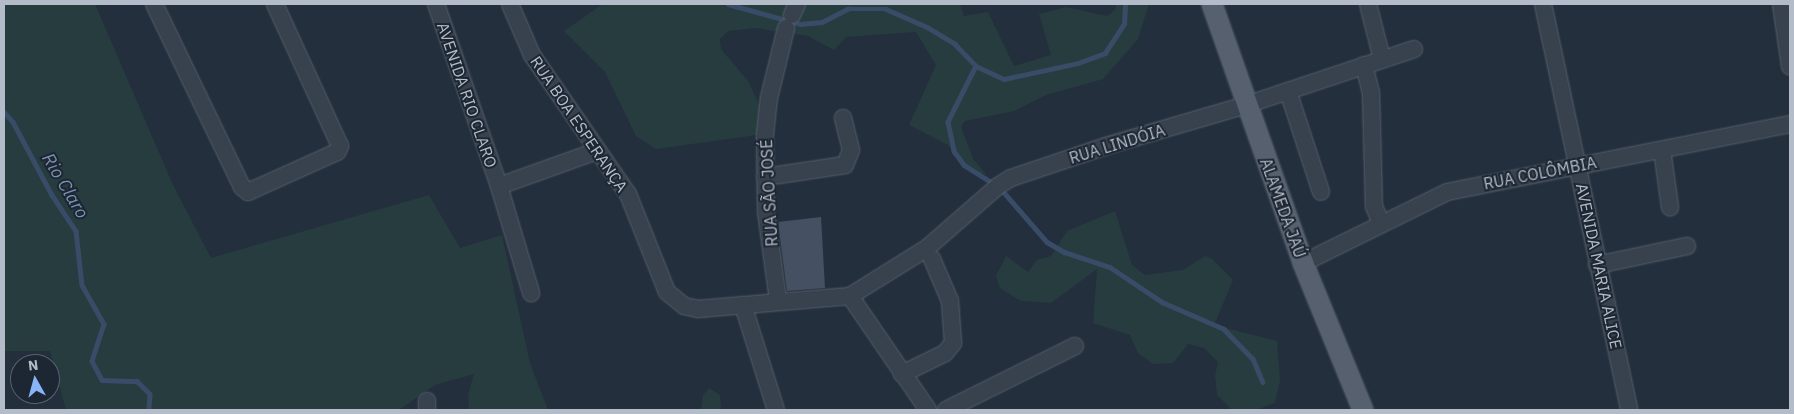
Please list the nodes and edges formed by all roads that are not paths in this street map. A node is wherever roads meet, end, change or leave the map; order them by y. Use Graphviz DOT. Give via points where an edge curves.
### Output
graph roads {
  1 [pos="154,4"];
  2 [pos="274,4"];
  3 [pos="436,4"];
  4 [pos="510,4"];
  5 [pos="1212,4"];
  6 [pos="1368,4"];
  7 [pos="1543,4"];
  8 [pos="1781,4"];
  9 [pos="791,15"];
  10 [pos="1414,49"];
  11 [pos="1382,59"];
  12 [pos="1364,65"];
  13 [pos="1790,66"];
  14 [pos="1288,91"];
  15 [pos="1246,106"];
  16 [pos="844,118"];
  17 [pos="1790,124"];
  18 [pos="1662,150"];
  19 [pos="597,151"];
  20 [pos="1578,165"];
  21 [pos="765,177"];
  22 [pos="499,186"];
  23 [pos="1321,192"];
  24 [pos="1670,207"];
  25 [pos="1382,223"];
  26 [pos="1687,246"];
  27 [pos="932,259"];
  28 [pos="1303,263"];
  29 [pos="1597,265"];
  30 [pos="531,293"];
  31 [pos="850,296"];
  32 [pos="778,300"];
  33 [pos="743,305"];
  34 [pos="1075,346"];
  35 [pos="902,374"];
  36 [pos="776,410"];
  37 [pos="928,410"];
  38 [pos="946,410"];
  39 [pos="1363,410"];
  40 [pos="1629,410"];
  1 -- 2 [label="street" via="242,187 248,192 336,152 340,146"];
  3 -- 22 [label="street, AVENIDA RIO CLARO"];
  4 -- 19 [label="street, RUA BOA ESPERANÇA" via="532,55"];
  5 -- 15 [label="main road, ALAMEDA JAÚ"];
  6 -- 11 [label="street"];
  7 -- 20 [label="street, AVENIDA MARIA ALICE"];
  8 -- 13 [label="street"];
  9 -- 21 [label="street, RUA SÃO JOSÉ" via="769,98"];
  10 -- 11 [label="street, RUA LINDÓIA"];
  11 -- 12 [label="street, RUA LINDÓIA"];
  12 -- 14 [label="street, RUA LINDÓIA"];
  12 -- 25 [label="street" via="1371,93 1374,206"];
  14 -- 15 [label="street, RUA LINDÓIA"];
  14 -- 23 [label="street"];
  15 -- 28 [label="main road, ALAMEDA JAÚ"];
  15 -- 31 [label="street, RUA LINDÓIA" via="1106,146 1011,178 927,248"];
  16 -- 21 [label="street" via="851,150 845,164"];
  17 -- 18 [label="street, RUA COLÔMBIA"];
  18 -- 20 [label="street, RUA COLÔMBIA"];
  18 -- 24 [label="street"];
  19 -- 22 [label="street, AVENIDA RIO CLARO"];
  19 -- 33 [label="street, RUA BOA ESPERANÇA" via="628,194 667,292 674,300 698,309"];
  20 -- 25 [label="street, RUA COLÔMBIA" via="1447,192"];
  20 -- 29 [label="street, AVENIDA MARIA ALICE"];
  21 -- 32 [label="street, RUA SÃO JOSÉ"];
  22 -- 30 [label="street, AVENIDA RIO CLARO"];
  25 -- 28 [label="street, RUA COLÔMBIA"];
  26 -- 29 [label="street"];
  27 -- 35 [label="street" via="950,301 953,343 945,353"];
  28 -- 39 [label="main road, ALAMEDA JAÚ"];
  29 -- 40 [label="street, AVENIDA MARIA ALICE"];
  31 -- 32 [label="street, RUA BOA ESPERANÇA"];
  31 -- 35 [label="street"];
  32 -- 33 [label="street, RUA BOA ESPERANÇA"];
  33 -- 36 [label="street"];
  34 -- 38 [label="street"];
  35 -- 37 [label="street"];
}
